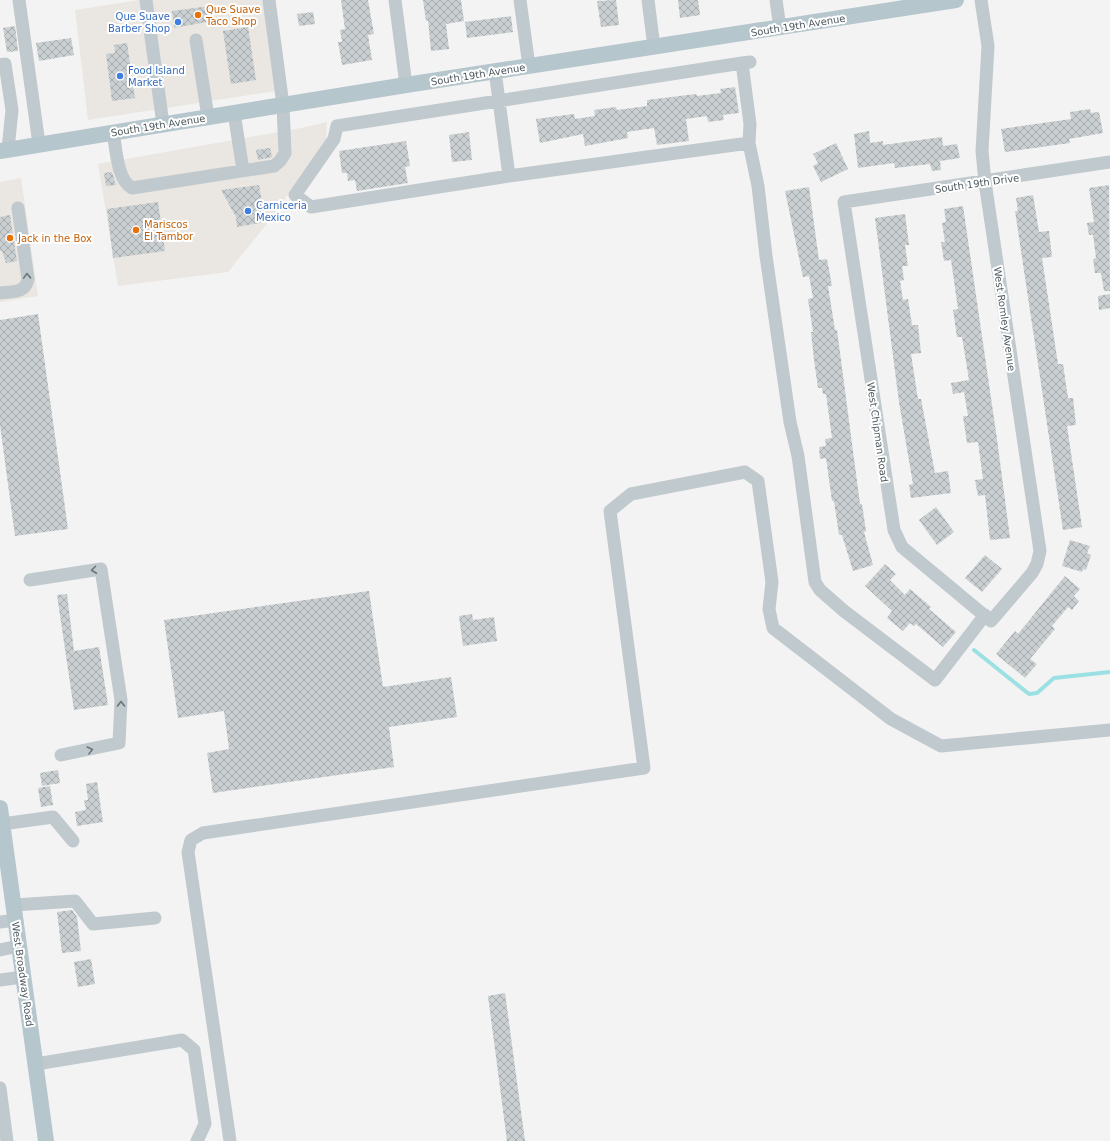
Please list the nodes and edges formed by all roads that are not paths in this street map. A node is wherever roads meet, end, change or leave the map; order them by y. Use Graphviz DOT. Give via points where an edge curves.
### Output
graph roads {
  1 [pos="19,0"];
  2 [pos="146,0"];
  3 [pos="269,0"];
  4 [pos="395,0"];
  5 [pos="520,0"];
  6 [pos="648,0"];
  7 [pos="776,0"];
  8 [pos="956,0"];
  9 [pos="981,0"];
  10 [pos="899,5"];
  11 [pos="780,28"];
  12 [pos="196,40"];
  13 [pos="654,47"];
  14 [pos="0,65"];
  15 [pos="529,66"];
  16 [pos="495,71"];
  17 [pos="406,85"];
  18 [pos="499,100"];
  19 [pos="283,105"];
  20 [pos="234,113"];
  21 [pos="208,117"];
  22 [pos="163,124"];
  23 [pos="113,132"];
  24 [pos="749,143"];
  25 [pos="39,144"];
  26 [pos="4,150"];
  27 [pos="1110,162"];
  28 [pos="244,170"];
  29 [pos="509,176"];
  30 [pos="985,182"];
  31 [pos="844,202"];
  32 [pos="18,208"];
  33 [pos="0,293"];
  34 [pos="30,580"];
  35 [pos="988,618"];
  36 [pos="1110,730"];
  37 [pos="61,755"];
  38 [pos="0,808"];
  39 [pos="2,833"];
  40 [pos="73,841"];
  41 [pos="10,916"];
  42 [pos="155,918"];
  43 [pos="19,946"];
  44 [pos="0,950"];
  45 [pos="24,977"];
  46 [pos="0,980"];
  47 [pos="36,1064"];
  48 [pos="0,1088"];
  49 [pos="7,1141"];
  50 [pos="46,1141"];
  51 [pos="197,1141"];
  52 [pos="230,1141"];
  1 -- 25 [label="street"];
  2 -- 22 [label="street"];
  3 -- 19 [label="street"];
  4 -- 17 [label="street"];
  5 -- 15 [label="street"];
  6 -- 13 [label="street"];
  7 -- 11 [label="street"];
  8 -- 10 [label="main road, South 19th Avenue"];
  9 -- 30 [label="street, West Romley Avenue" via="988,46 982,151"];
  10 -- 11 [label="main road, South 19th Avenue"];
  11 -- 13 [label="main road, South 19th Avenue"];
  12 -- 21 [label="street"];
  13 -- 15 [label="main road, South 19th Avenue"];
  14 -- 26 [label="street" via="5,64 12,110"];
  15 -- 16 [label="main road, South 19th Avenue"];
  16 -- 17 [label="main road, South 19th Avenue"];
  16 -- 18 [label="street"];
  17 -- 19 [label="main road, South 19th Avenue"];
  18 -- 24 [label="street" via="746,62"];
  18 -- 29 [label="street"];
  18 -- 29 [label="street" via="337,126 334,139 295,195 311,207"];
  19 -- 20 [label="main road, South 19th Avenue"];
  19 -- 28 [label="street" via="283,157 274,166"];
  20 -- 21 [label="main road, South 19th Avenue"];
  20 -- 28 [label="street"];
  21 -- 22 [label="main road, South 19th Avenue"];
  22 -- 23 [label="main road, South 19th Avenue"];
  23 -- 25 [label="main road, South 19th Avenue"];
  23 -- 28 [label="street" via="121,178 132,188"];
  24 -- 29 [label="street"];
  24 -- 35 [label="street, West Romley Avenue" via="758,186 766,256 815,582 820,590 844,611 935,680"];
  25 -- 26 [label="main road, South 19th Avenue"];
  27 -- 30 [label="street, South 19th Drive"];
  30 -- 31 [label="street, South 19th Drive"];
  30 -- 35 [label="street, West Romley Avenue" via="1040,551 1032,573"];
  31 -- 35 [label="street, West Chipman Road" via="894,530 902,547"];
  33 -- 32 [label="street, one-way" via="23,290 27,287"];
  37 -- 34 [label="street, one-way" via="119,743 121,700 103,577 101,569"];
  36 -- 52 [label="street" via="941,746 891,719 773,628 770,609 772,582 758,481 745,472 631,494 610,511 644,768 203,833 191,840 188,852"];
  38 -- 39 [label="main road, West Broadway Road"];
  39 -- 40 [label="street" via="53,817"];
  39 -- 41 [label="main road, West Broadway Road"];
  41 -- 42 [label="street" via="75,901 93,924"];
  41 -- 43 [label="main road, West Broadway Road"];
  43 -- 44 [label="street"];
  43 -- 45 [label="main road, West Broadway Road"];
  45 -- 46 [label="street"];
  45 -- 47 [label="main road, West Broadway Road"];
  47 -- 50 [label="main road, West Broadway Road"];
  47 -- 51 [label="street" via="182,1040 194,1050 205,1124"];
  48 -- 49 [label="street"];
}
